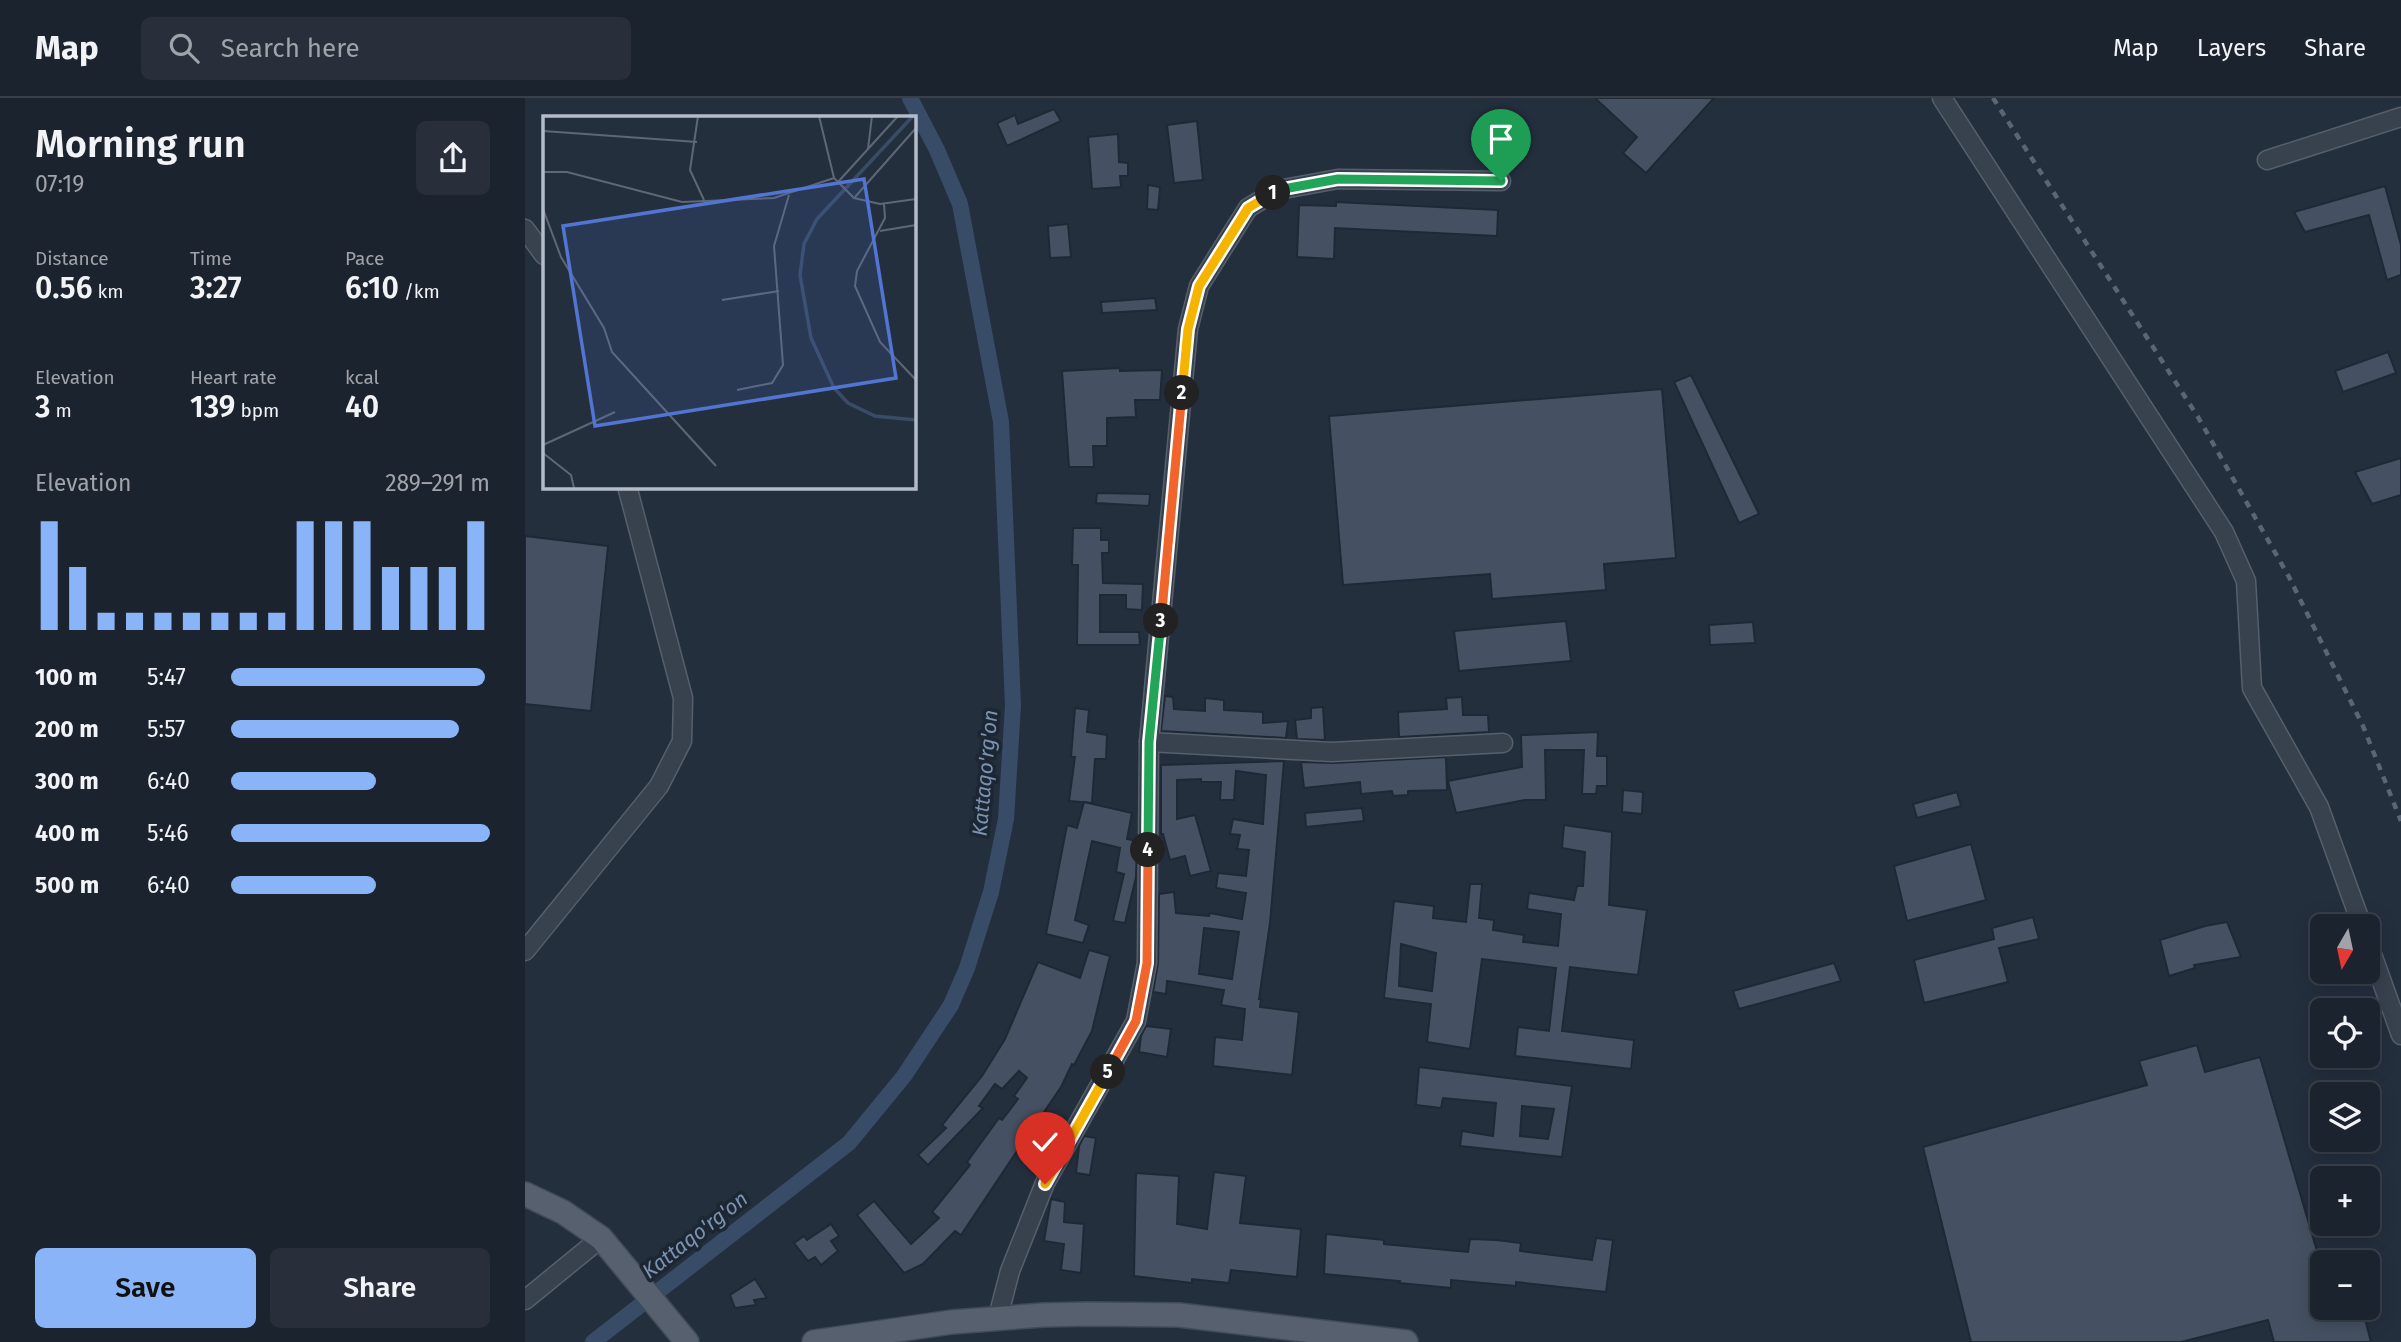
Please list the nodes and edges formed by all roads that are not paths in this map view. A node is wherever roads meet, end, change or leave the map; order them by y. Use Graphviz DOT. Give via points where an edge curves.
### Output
graph roads {
  1 [pos="1942,98"];
  2 [pos="2401,117"];
  3 [pos="2267,160"];
  4 [pos="1501,181"];
  5 [pos="525,229"];
  6 [pos="543,255"];
  7 [pos="628,488"];
  8 [pos="1149,742"];
  9 [pos="1503,743"];
  10 [pos="2358,914"];
  11 [pos="525,951"];
  12 [pos="2380,976"];
  13 [pos="2401,1035"];
  14 [pos="525,1194"];
  15 [pos="601,1238"];
  16 [pos="525,1300"];
  17 [pos="998,1317"];
  18 [pos="687,1342"];
  19 [pos="814,1342"];
  20 [pos="1406,1342"];
  1 -- 10 [label="street" via="2224,533 2246,581 2252,688 2319,807"];
  2 -- 3 [label="street"];
  4 -- 8 [label="street" via="1338,179 1278,190 1248,208 1199,286 1188,329"];
  5 -- 6 [label="street"];
  7 -- 11 [label="street" via="683,698 682,741 659,786"];
  8 -- 9 [label="street" via="1332,752"];
  8 -- 17 [label="street" via="1147,963 1136,1021 1045,1184 1010,1271"];
  12 -- 13 [label="street"];
  14 -- 15 [label="main road"];
  15 -- 16 [label="street"];
  15 -- 18 [label="main road"];
  17 -- 19 [label="main road"];
  17 -- 20 [label="main road" via="1179,1315"];
}
